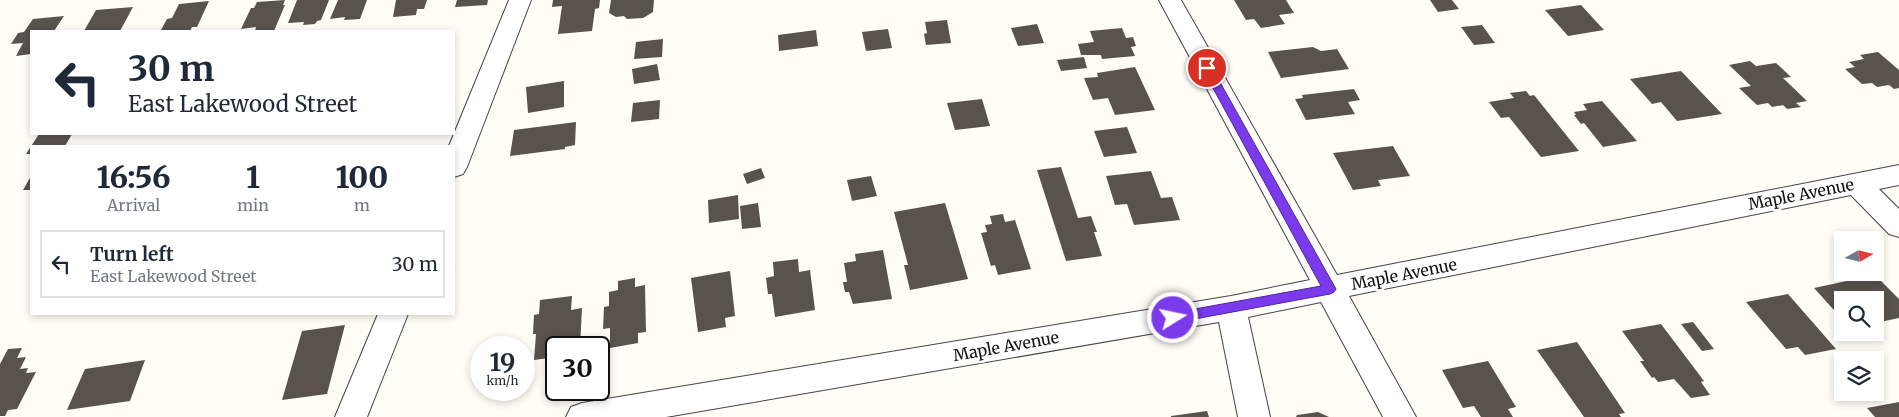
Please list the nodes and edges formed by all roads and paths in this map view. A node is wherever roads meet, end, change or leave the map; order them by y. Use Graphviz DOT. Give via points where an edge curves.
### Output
graph roads {
  1 [pos="520,0"];
  2 [pos="1170,0"];
  3 [pos="455,163"];
  4 [pos="1899,175"];
  5 [pos="1856,183"];
  6 [pos="1899,226"];
  7 [pos="1330,289"];
  8 [pos="1230,308"];
  9 [pos="393,315"];
  10 [pos="669,410"];
  11 [pos="351,417"];
  12 [pos="582,417"];
  13 [pos="1254,417"];
  14 [pos="1400,417"];
  1 -- 3 [label="street"];
  2 -- 7 [label="street"];
  4 -- 5 [label="street, Maple Avenue"];
  5 -- 6 [label="street"];
  5 -- 7 [label="street, Maple Avenue"];
  7 -- 8 [label="street, Maple Avenue"];
  7 -- 14 [label="street"];
  8 -- 10 [label="street, Maple Avenue"];
  8 -- 13 [label="street"];
  9 -- 11 [label="street"];
  10 -- 12 [label="street, Maple Avenue"];
}
